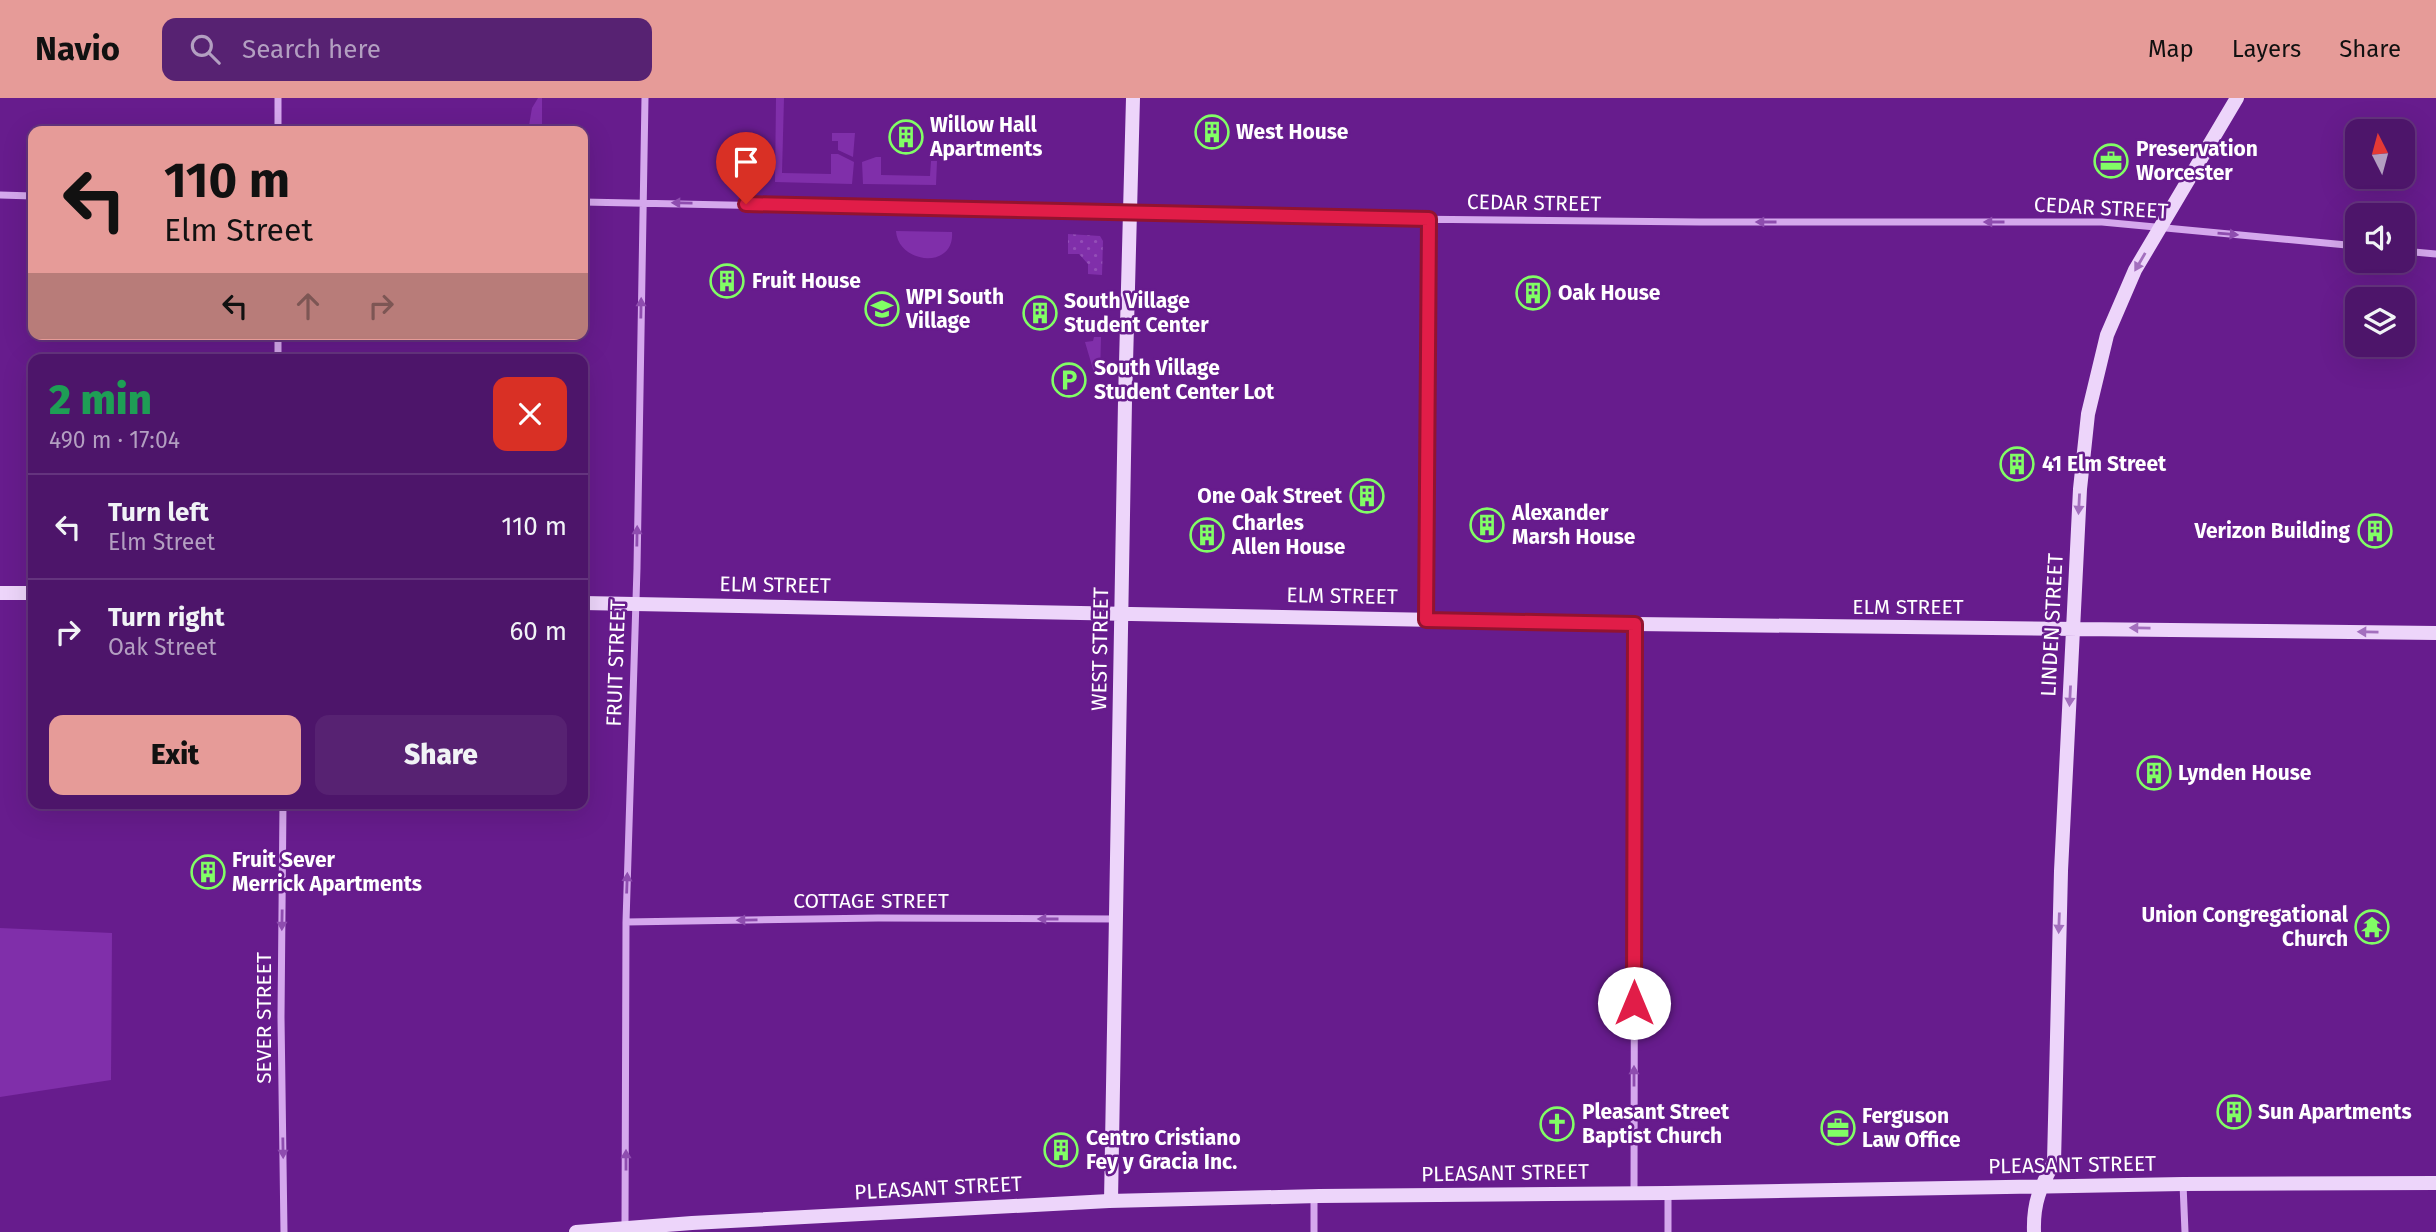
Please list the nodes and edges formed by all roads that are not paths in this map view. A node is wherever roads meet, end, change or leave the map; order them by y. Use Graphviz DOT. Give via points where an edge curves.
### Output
graph roads {
  1 [pos="278,98"];
  2 [pos="645,98"];
  3 [pos="1133,98"];
  4 [pos="2237,98"];
  5 [pos="278,126"];
  6 [pos="0,195"];
  7 [pos="28,196"];
  8 [pos="588,202"];
  9 [pos="643,203"];
  10 [pos="1130,212"];
  11 [pos="1429,219"];
  12 [pos="2160,228"];
  13 [pos="2345,245"];
  14 [pos="2415,252"];
  15 [pos="2436,254"];
  16 [pos="0,593"];
  17 [pos="28,593"];
  18 [pos="588,603"];
  19 [pos="635,604"];
  20 [pos="1121,613"];
  21 [pos="1426,620"];
  22 [pos="1635,624"];
  23 [pos="2073,628"];
  24 [pos="2436,633"];
  25 [pos="283,809"];
  26 [pos="1116,919"];
  27 [pos="626,922"];
  28 [pos="2436,1183"];
  29 [pos="2183,1184"];
  30 [pos="2040,1187"];
  31 [pos="1634,1193"];
  32 [pos="1668,1193"];
  33 [pos="1314,1196"];
  34 [pos="1111,1201"];
  35 [pos="625,1230"];
  36 [pos="284,1232"];
  37 [pos="576,1232"];
  38 [pos="1314,1232"];
  39 [pos="1668,1232"];
  40 [pos="2034,1232"];
  41 [pos="2185,1232"];
  1 -- 5 [label="street"];
  2 -- 9 [label="street, FRUIT STREET"];
  3 -- 10 [label="main road, WEST STREET"];
  4 -- 12 [label="main road, LINDEN STREET"];
  6 -- 7 [label="street"];
  8 -- 9 [label="street, CEDAR STREET"];
  10 -- 9 [label="street, CEDAR STREET, one-way"];
  19 -- 9 [label="street, FRUIT STREET, one-way"];
  10 -- 11 [label="street, CEDAR STREET"];
  10 -- 20 [label="main road, WEST STREET"];
  12 -- 11 [label="street, CEDAR STREET, one-way" via="2102,222"];
  11 -- 21 [label="street"];
  12 -- 13 [label="street, CEDAR STREET, one-way"];
  12 -- 23 [label="main road, LINDEN STREET, one-way" via="2116,314 2093,388 2080,489"];
  14 -- 15 [label="street"];
  16 -- 17 [label="main road"];
  18 -- 19 [label="main road, ELM STREET"];
  19 -- 20 [label="main road, ELM STREET"];
  27 -- 19 [label="street, FRUIT STREET, one-way"];
  20 -- 21 [label="main road, ELM STREET"];
  20 -- 26 [label="main road, WEST STREET"];
  21 -- 22 [label="main road, ELM STREET"];
  22 -- 23 [label="main road, ELM STREET"];
  31 -- 22 [label="street, one-way"];
  24 -- 23 [label="main road, ELM STREET, one-way"];
  23 -- 30 [label="main road, LINDEN STREET, one-way" via="2054,1162"];
  25 -- 36 [label="street, SEVER STREET, one-way"];
  26 -- 27 [label="street, COTTAGE STREET, one-way"];
  26 -- 34 [label="main road, WEST STREET"];
  35 -- 27 [label="street, FRUIT STREET, one-way"];
  28 -- 29 [label="main road, PLEASANT STREET"];
  29 -- 30 [label="main road, PLEASANT STREET"];
  29 -- 41 [label="street"];
  30 -- 32 [label="main road, PLEASANT STREET"];
  30 -- 40 [label="main road, LINDEN STREET"];
  31 -- 32 [label="main road, PLEASANT STREET"];
  31 -- 33 [label="main road, PLEASANT STREET"];
  32 -- 39 [label="street"];
  33 -- 34 [label="main road, PLEASANT STREET"];
  33 -- 38 [label="street"];
  34 -- 35 [label="main road, PLEASANT STREET"];
  35 -- 37 [label="main road, PLEASANT STREET"];
}
